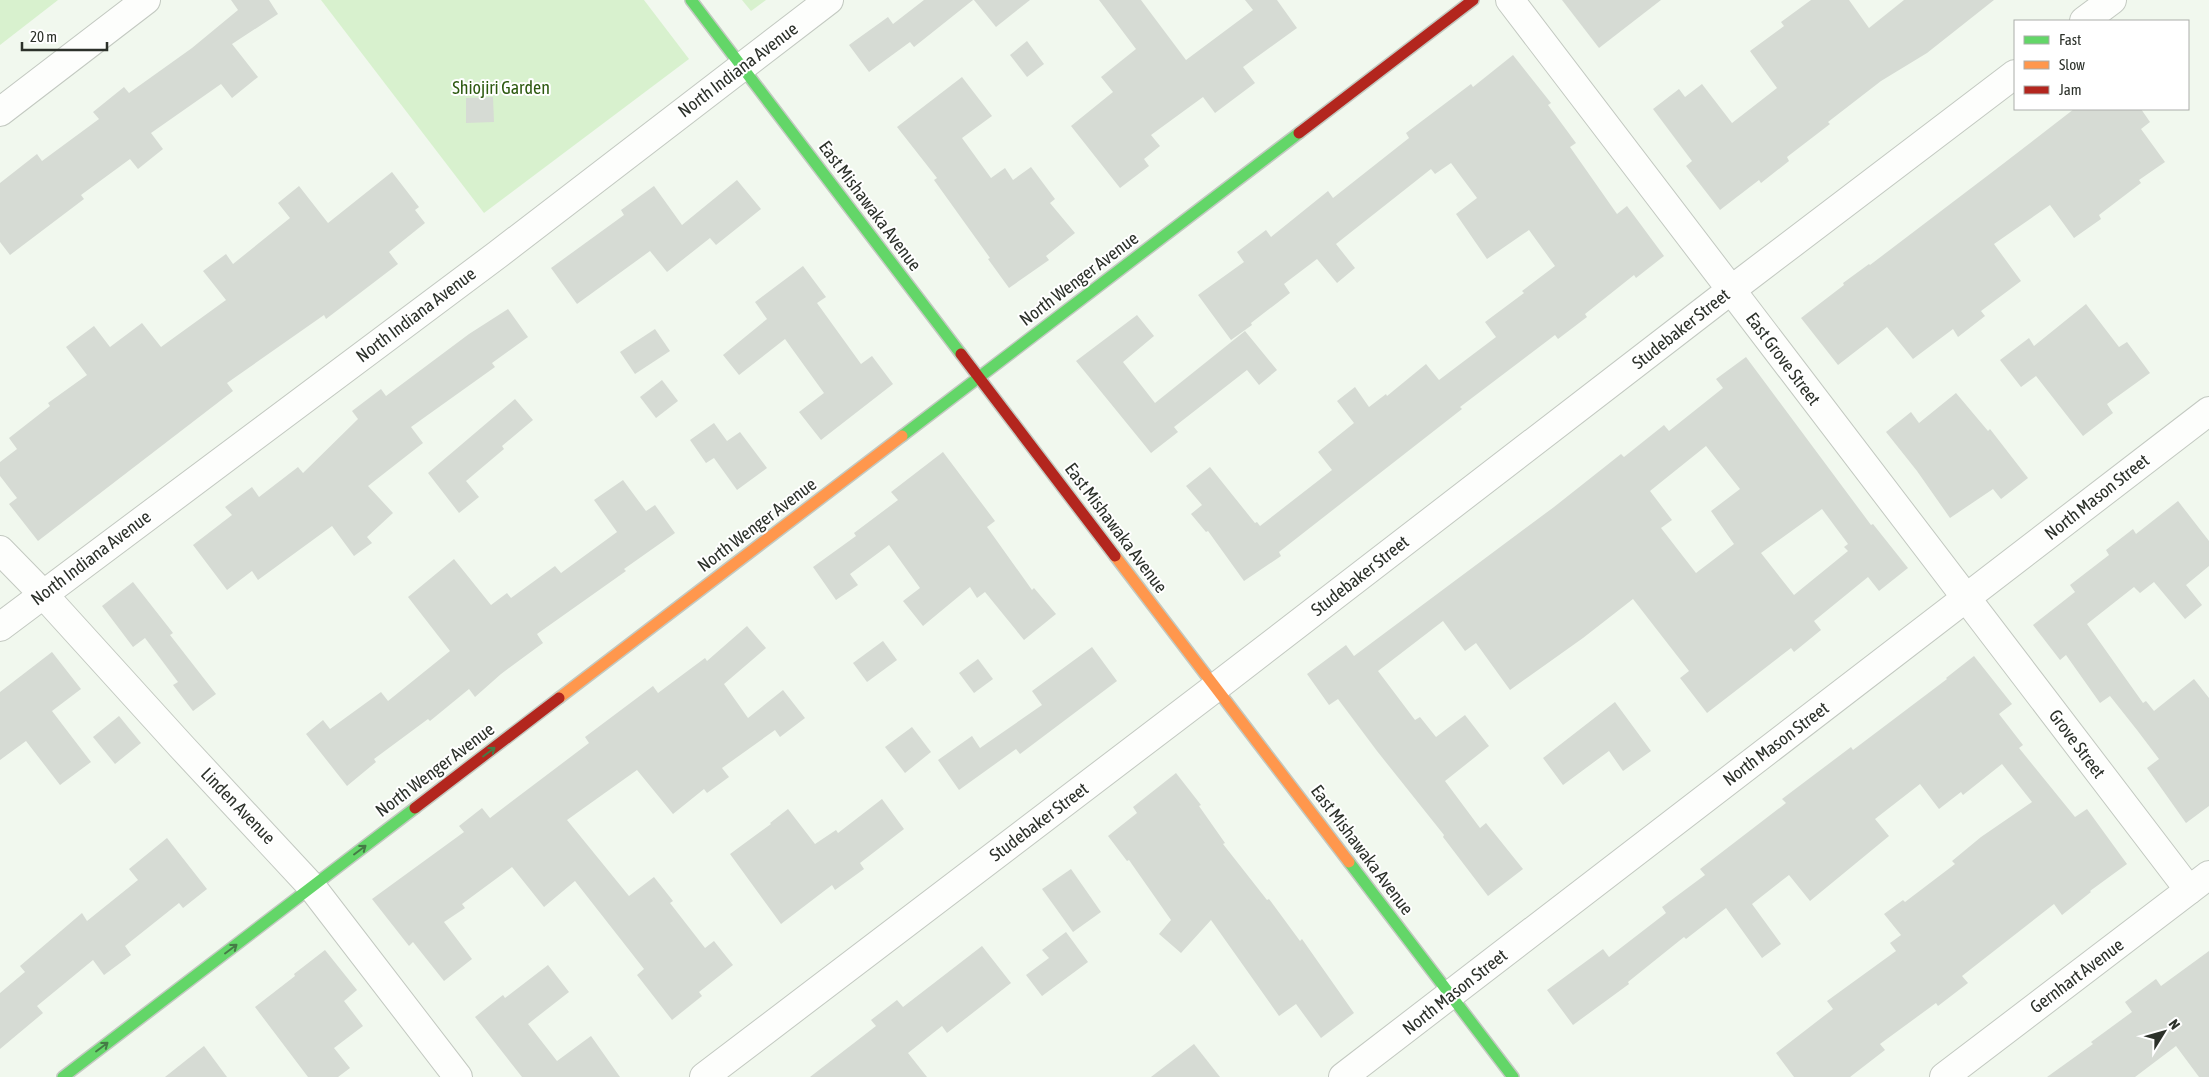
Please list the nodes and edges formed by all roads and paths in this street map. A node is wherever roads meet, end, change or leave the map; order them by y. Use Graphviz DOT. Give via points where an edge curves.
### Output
graph roads {
  1 [pos="146,0"];
  2 [pos="691,0"];
  3 [pos="829,0"];
  4 [pos="1473,0"];
  5 [pos="1510,0"];
  6 [pos="2112,0"];
  7 [pos="2085,20"];
  8 [pos="742,66"];
  9 [pos="2014,75"];
  10 [pos="0,112"];
  11 [pos="1731,290"];
  12 [pos="979,377"];
  13 [pos="2209,411"];
  14 [pos="0,550"];
  15 [pos="43,594"];
  16 [pos="1965,599"];
  17 [pos="0,627"];
  18 [pos="1216,688"];
  19 [pos="2199,882"];
  20 [pos="312,887"];
  21 [pos="1451,996"];
  22 [pos="63,1077"];
  23 [pos="458,1077"];
  24 [pos="704,1077"];
  25 [pos="1343,1077"];
  26 [pos="1513,1077"];
  27 [pos="1944,1077"];
  1 -- 10 [label="street"];
  2 -- 8 [label="street, East Mishawaka Avenue"];
  3 -- 8 [label="street, North Indiana Avenue"];
  4 -- 12 [label="street, North Wenger Avenue"];
  5 -- 11 [label="street, East Grove Street"];
  6 -- 7 [label="street"];
  8 -- 12 [label="street, East Mishawaka Avenue"];
  8 -- 15 [label="street, North Indiana Avenue" via="497,255"];
  9 -- 11 [label="street, Studebaker Street"];
  11 -- 16 [label="street, East Grove Street"];
  11 -- 18 [label="street, Studebaker Street"];
  12 -- 18 [label="street, East Mishawaka Avenue"];
  20 -- 12 [label="street, North Wenger Avenue, one-way"];
  13 -- 16 [label="street, North Mason Street"];
  14 -- 15 [label="street, Linden Avenue"];
  15 -- 17 [label="street, North Indiana Avenue"];
  15 -- 20 [label="street, Linden Avenue"];
  16 -- 19 [label="street, Grove Street"];
  16 -- 21 [label="street, North Mason Street"];
  18 -- 21 [label="street, East Mishawaka Avenue"];
  18 -- 24 [label="street, Studebaker Street"];
  19 -- 27 [label="street, Gernhart Avenue"];
  22 -- 20 [label="street, North Wenger Avenue, one-way"];
  20 -- 23 [label="street, Linden Avenue"];
  21 -- 25 [label="street, North Mason Street"];
  21 -- 26 [label="street, East Mishawaka Avenue"];
}
